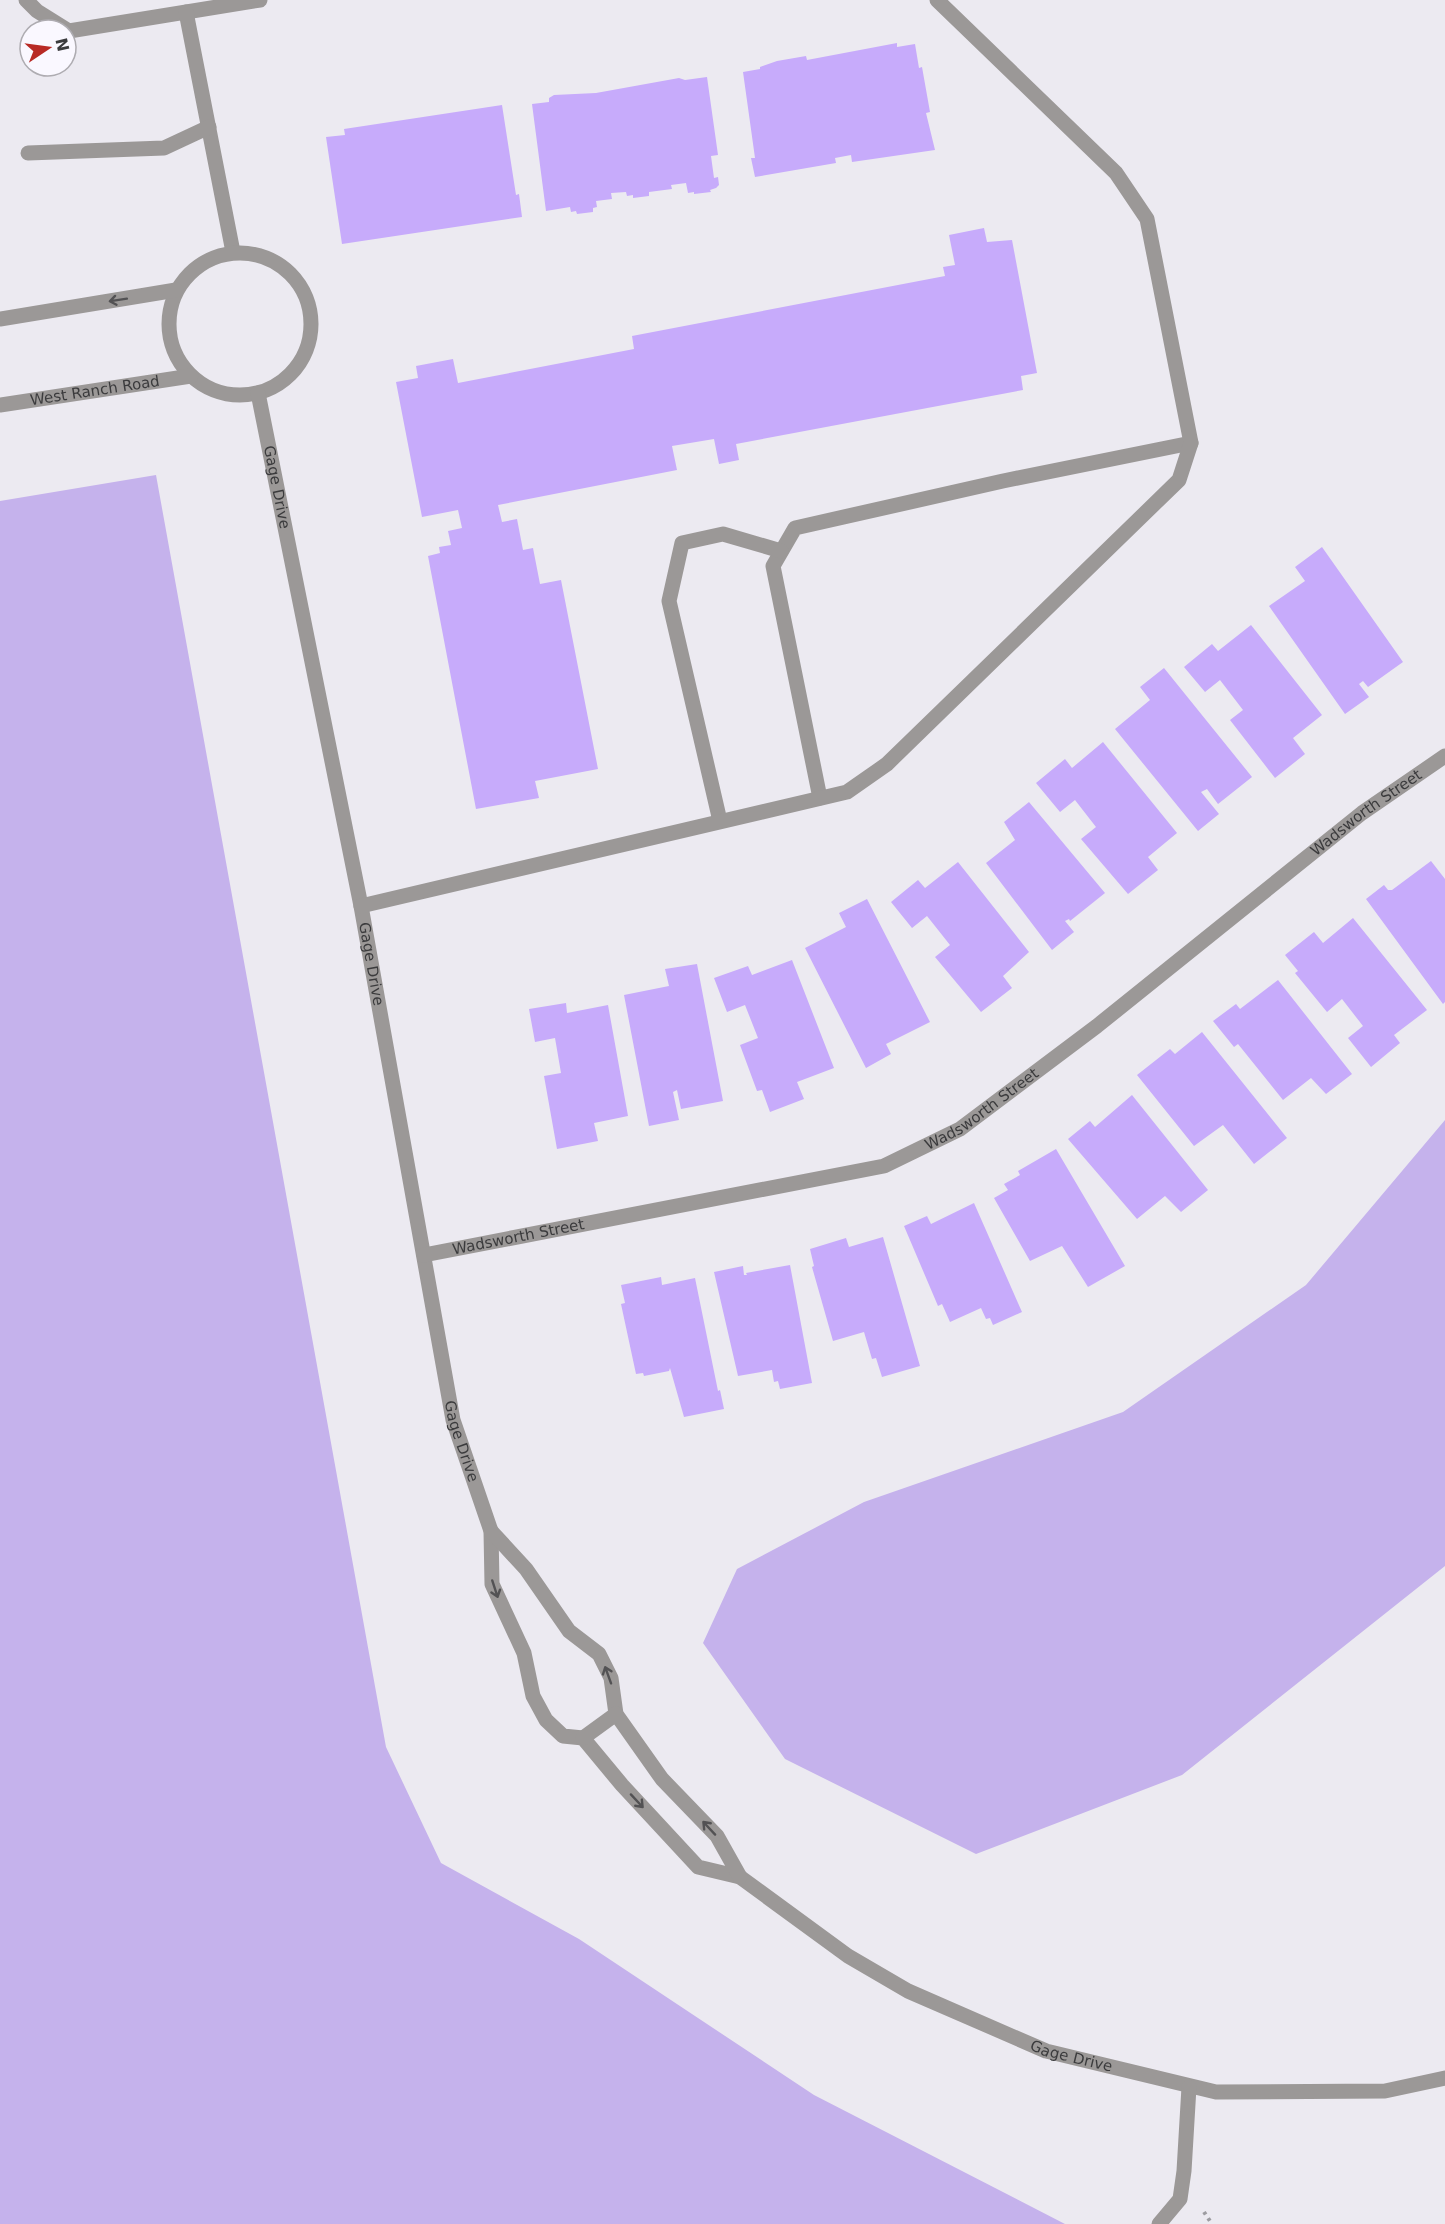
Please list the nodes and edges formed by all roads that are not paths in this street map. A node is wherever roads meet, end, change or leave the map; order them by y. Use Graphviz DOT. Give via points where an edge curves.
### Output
graph roads {
  1 [pos="26,0"];
  2 [pos="260,0"];
  3 [pos="938,0"];
  4 [pos="186,12"];
  5 [pos="209,127"];
  6 [pos="28,153"];
  7 [pos="233,252"];
  8 [pos="176,290"];
  9 [pos="0,319"];
  10 [pos="191,376"];
  11 [pos="258,393"];
  12 [pos="0,405"];
  13 [pos="1191,443"];
  14 [pos="781,551"];
  15 [pos="1445,756"];
  16 [pos="820,798"];
  17 [pos="720,821"];
  18 [pos="361,906"];
  19 [pos="424,1255"];
  20 [pos="491,1531"];
  21 [pos="616,1714"];
  22 [pos="584,1738"];
  23 [pos="740,1877"];
  24 [pos="1445,2078"];
  25 [pos="1189,2087"];
  26 [pos="1159,2224"];
  1 -- 4 [label="street" via="69,31"];
  2 -- 4 [label="street"];
  3 -- 13 [label="street" via="1116,173 1147,219"];
  4 -- 5 [label="street"];
  5 -- 6 [label="street" via="164,148"];
  5 -- 7 [label="street"];
  7 -- 8 [label="street" via="210,258 190,271"];
  7 -- 11 [label="street" via="257,254 278,263 296,279 308,300 312,323 308,347 297,368 279,384"];
  8 -- 9 [label="street, one-way"];
  8 -- 10 [label="street" via="169,312 169,336 177,358"];
  10 -- 11 [label="street" via="211,389 234,395"];
  10 -- 12 [label="street, West Ranch Road"];
  11 -- 18 [label="street, Gage Drive"];
  13 -- 14 [label="street" via="795,528"];
  13 -- 16 [label="street" via="1179,480 887,764 848,792"];
  14 -- 16 [label="street" via="773,566"];
  14 -- 17 [label="street" via="723,534 682,543 669,601"];
  15 -- 19 [label="street, Wadsworth Street" via="1362,813 1097,1026 960,1129 932,1143 884,1166"];
  16 -- 17 [label="street"];
  17 -- 18 [label="street"];
  18 -- 19 [label="street, Gage Drive"];
  19 -- 20 [label="street, Gage Drive" via="453,1420"];
  21 -- 20 [label="street, Gage Drive, one-way" via="610,1678 599,1654 569,1631 526,1569"];
  20 -- 22 [label="street, Gage Drive, one-way" via="492,1584 524,1653 533,1696 546,1720 563,1736"];
  21 -- 22 [label="street"];
  23 -- 21 [label="street, Gage Drive, one-way" via="717,1836 662,1779"];
  22 -- 23 [label="street, Gage Drive, one-way" via="698,1867"];
  23 -- 25 [label="street, Gage Drive" via="848,1956 908,1991 1046,2051"];
  24 -- 25 [label="street, Gage Drive" via="1385,2091 1216,2092"];
  25 -- 26 [label="street" via="1180,2199"];
}
